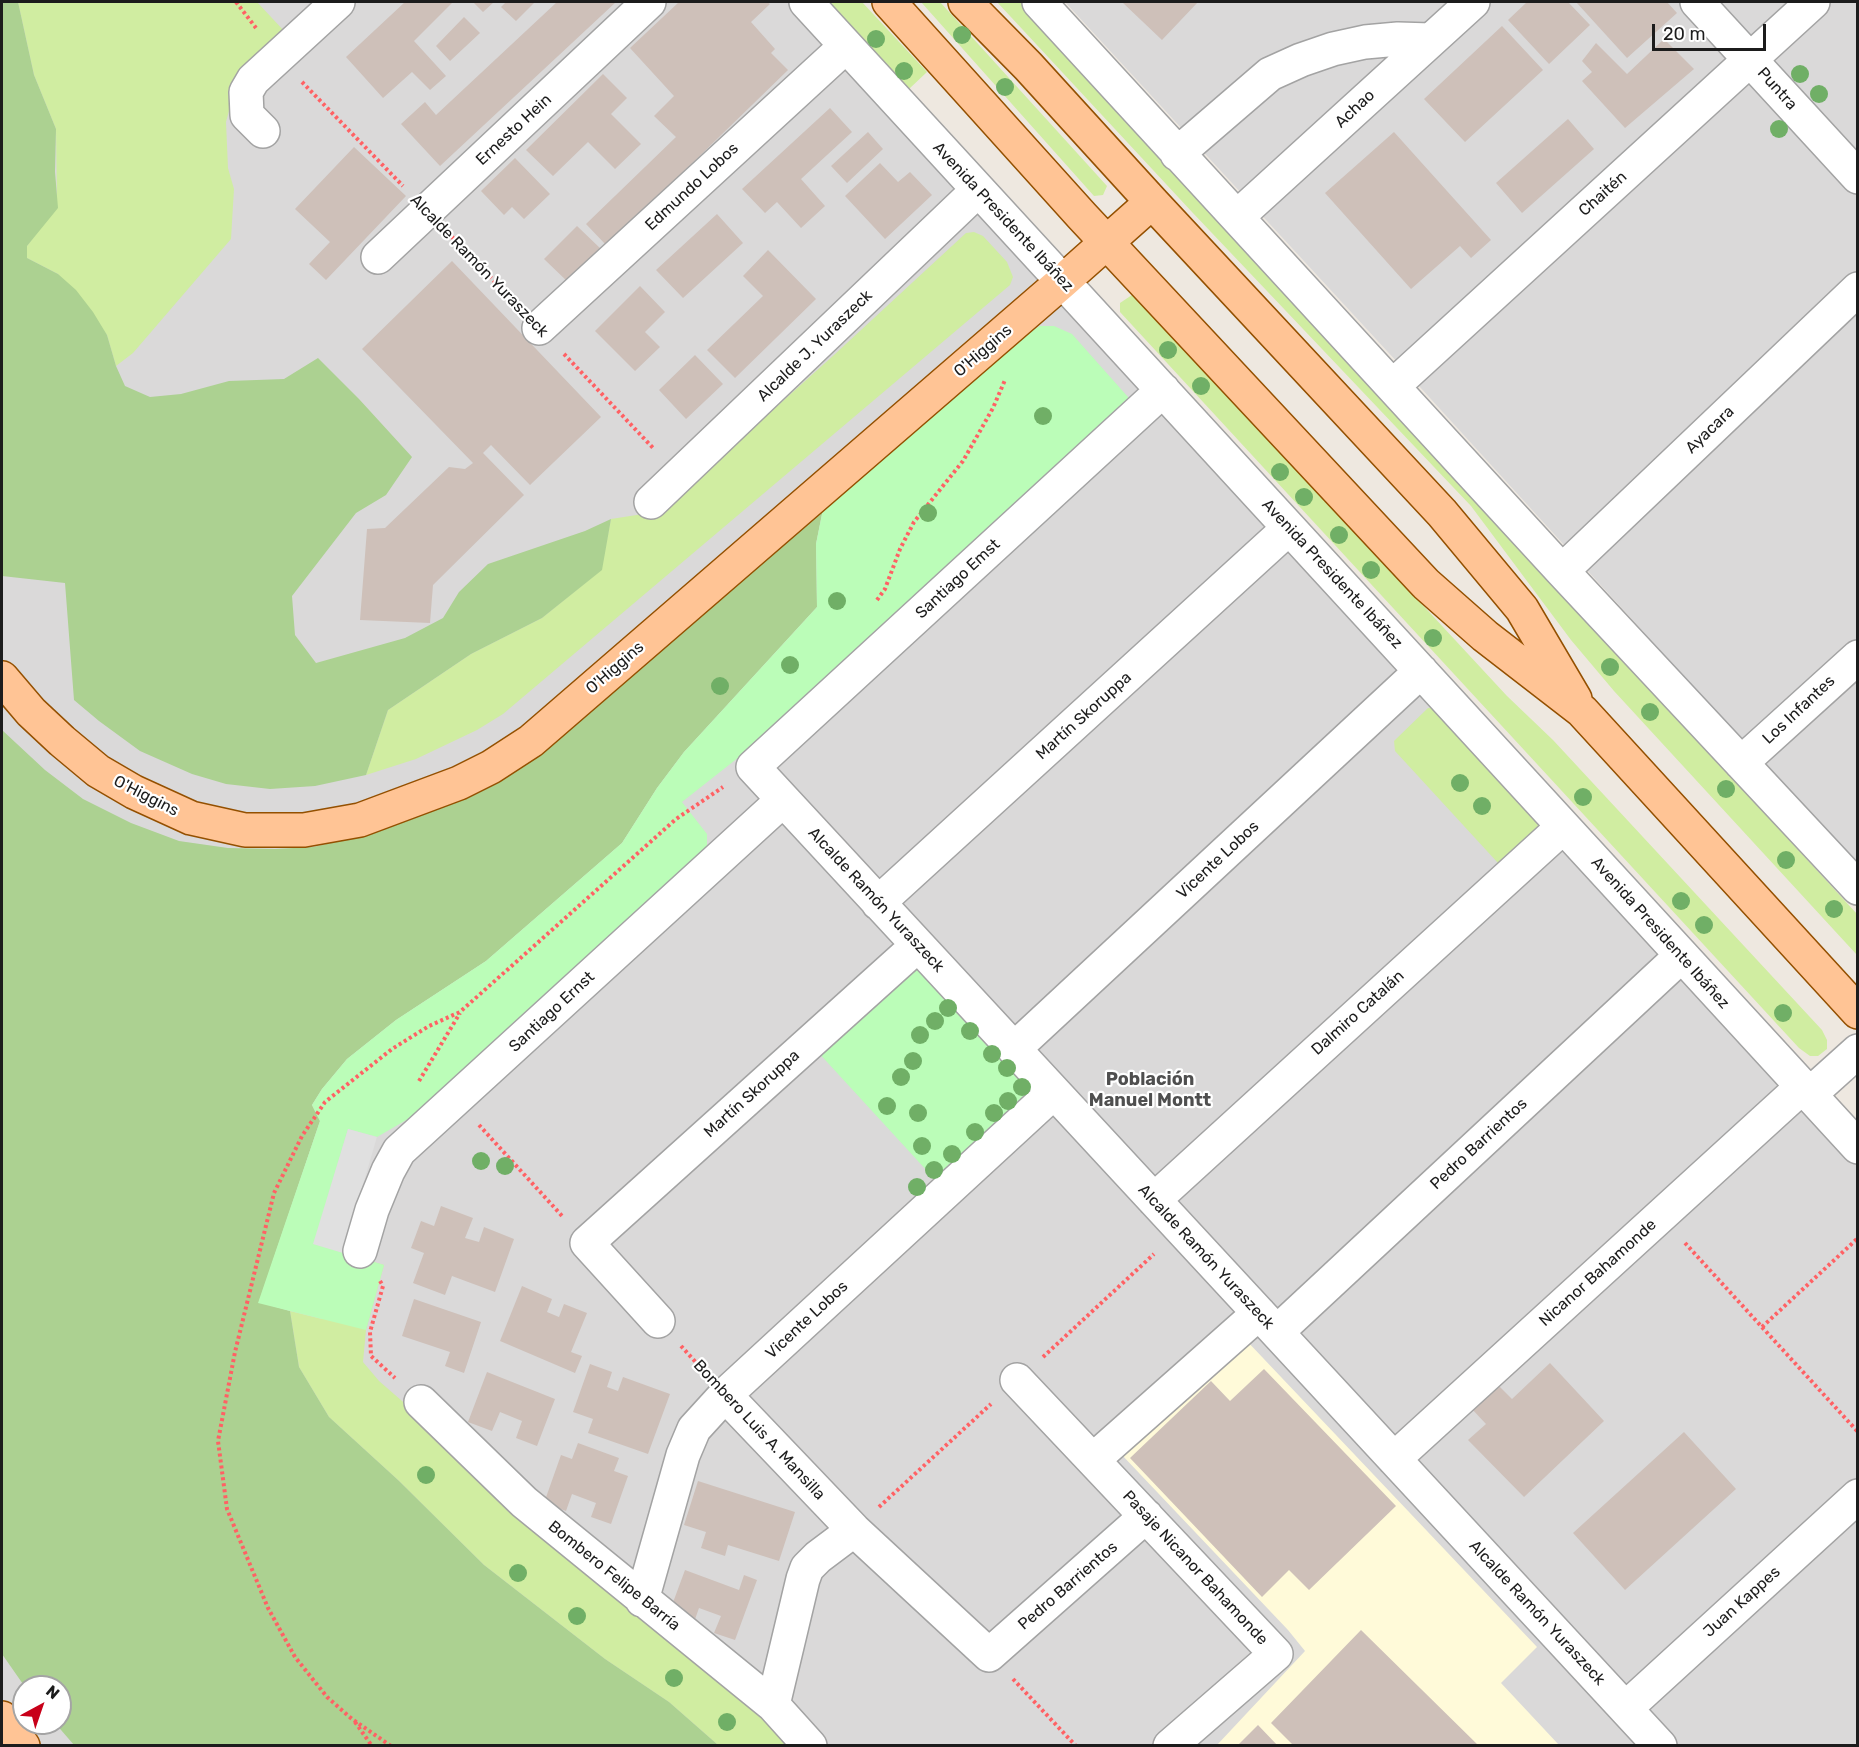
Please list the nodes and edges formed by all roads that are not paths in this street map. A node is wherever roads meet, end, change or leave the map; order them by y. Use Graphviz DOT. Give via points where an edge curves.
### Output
graph roads {
  1 [pos="338,2"];
  2 [pos="649,2"];
  3 [pos="806,2"];
  4 [pos="889,2"];
  5 [pos="965,2"];
  6 [pos="1039,2"];
  7 [pos="1473,2"];
  8 [pos="1697,2"];
  9 [pos="1813,2"];
  10 [pos="1431,40"];
  11 [pos="846,46"];
  12 [pos="1750,59"];
  13 [pos="263,131"];
  14 [pos="1177,153"];
  15 [pos="1857,177"];
  16 [pos="978,190"];
  17 [pos="1152,202"];
  18 [pos="1237,217"];
  19 [pos="1107,243"];
  20 [pos="378,258"];
  21 [pos="1062,282"];
  22 [pos="1857,289"];
  23 [pos="539,328"];
  24 [pos="1393,386"];
  25 [pos="1163,390"];
  26 [pos="651,502"];
  27 [pos="1289,528"];
  28 [pos="1562,571"];
  29 [pos="1857,657"];
  30 [pos="1421,672"];
  31 [pos="2,678"];
  32 [pos="1581,711"];
  33 [pos="1741,763"];
  34 [pos="753,767"];
  35 [pos="783,800"];
  36 [pos="1563,827"];
  37 [pos="1857,888"];
  38 [pos="878,903"];
  39 [pos="918,945"];
  40 [pos="1682,956"];
  41 [pos="1857,1012"];
  42 [pos="1014,1049"];
  43 [pos="1857,1051"];
  44 [pos="1805,1091"];
  45 [pos="1054,1092"];
  46 [pos="1857,1148"];
  47 [pos="1154,1200"];
  48 [pos="360,1251"];
  49 [pos="658,1321"];
  50 [pos="1268,1323"];
  51 [pos="1017,1380"];
  52 [pos="725,1395"];
  53 [pos="421,1402"];
  54 [pos="1394,1459"];
  55 [pos="1093,1460"];
  56 [pos="1857,1496"];
  57 [pos="1146,1516"];
  58 [pos="854,1530"];
  59 [pos="642,1600"];
  60 [pos="989,1655"];
  61 [pos="773,1705"];
  62 [pos="1626,1708"];
  63 [pos="2,1718"];
  64 [pos="23,1746"];
  65 [pos="810,1746"];
  66 [pos="1170,1746"];
  67 [pos="1660,1746"];
  1 -- 13 [label="street" via="253,80 246,92 247,115"];
  2 -- 20 [label="street, Ernesto Hein"];
  3 -- 11 [label="street, Avenida Presidente Ibáñez"];
  4 -- 19 [label="main road"];
  5 -- 17 [label="main road"];
  6 -- 14 [label="street"];
  7 -- 10 [label="street, Achao"];
  8 -- 12 [label="street, Puntra"];
  9 -- 12 [label="street, Chaitén"];
  10 -- 14 [label="street" via="1365,42 1301,60 1270,74"];
  10 -- 18 [label="street, Achao"];
  11 -- 16 [label="street, Avenida Presidente Ibáñez"];
  11 -- 23 [label="street, Edmundo Lobos"];
  12 -- 15 [label="street, Puntra"];
  12 -- 24 [label="street, Chaitén"];
  14 -- 18 [label="street"];
  16 -- 21 [label="street, Avenida Presidente Ibáñez"];
  16 -- 26 [label="street, Alcalde J. Yuraszeck"];
  17 -- 19 [label="main road, O'Higgins"];
  17 -- 32 [label="main road" via="1442,513 1498,579 1522,609"];
  18 -- 24 [label="street"];
  19 -- 21 [label="main road, O'Higgins"];
  19 -- 32 [label="main road" via="1426,584"];
  21 -- 25 [label="street, Avenida Presidente Ibáñez"];
  21 -- 31 [label="main road, O'Higgins" via="531,741 491,767 426,796 360,820 304,830 244,830 190,818 98,771 31,712"];
  22 -- 28 [label="street, Ayacara"];
  24 -- 28 [label="street"];
  25 -- 27 [label="street, Avenida Presidente Ibáñez"];
  25 -- 34 [label="street, Santiago Emst"];
  27 -- 30 [label="street, Avenida Presidente Ibáñez"];
  27 -- 38 [label="street, Martín Skoruppa"];
  28 -- 33 [label="street"];
  29 -- 33 [label="street, Los Infantes"];
  30 -- 36 [label="street, Avenida Presidente Ibáñez"];
  30 -- 42 [label="street, Vicente Lobos"];
  32 -- 41 [label="main road"];
  33 -- 37 [label="street"];
  34 -- 35 [label="street, Alcalde Ramón Yuraszeck"];
  35 -- 38 [label="street, Alcalde Ramón Yuraszeck"];
  35 -- 48 [label="street, Santiago Ernst" via="399,1151 387,1171"];
  36 -- 40 [label="street, Avenida Presidente Ibáñez"];
  36 -- 47 [label="street, Dalmiro Catalán"];
  38 -- 39 [label="street, Alcalde Ramón Yuraszeck"];
  39 -- 42 [label="street, Alcalde Ramón Yuraszeck"];
  39 -- 49 [label="street, Martín Skoruppa" via="587,1243"];
  40 -- 44 [label="street, Avenida Presidente Ibáñez"];
  40 -- 50 [label="street, Pedro Barrientos"];
  42 -- 45 [label="street, Alcalde Ramón Yuraszeck"];
  43 -- 44 [label="street, Nicanor Bahamonde"];
  44 -- 46 [label="street, Avenida Presidente Ibáñez"];
  44 -- 54 [label="street, Nicanor Bahamonde" via="1660,1216"];
  45 -- 47 [label="street, Alcalde Ramón Yuraszeck"];
  45 -- 52 [label="street, Vicente Lobos"];
  47 -- 50 [label="street, Alcalde Ramón Yuraszeck"];
  50 -- 54 [label="street, Alcalde Ramón Yuraszeck"];
  50 -- 55 [label="street, Pedro Barrientos"];
  51 -- 55 [label="street, Pasaje Nicanor Bahamonde"];
  52 -- 58 [label="street, Bombero Luis A. Mansilla"];
  52 -- 59 [label="street, Vicente Lobos" via="694,1429 683,1455"];
  53 -- 59 [label="street, Bombero Felipe Barría" via="524,1502"];
  54 -- 62 [label="street, Alcalde Ramón Yuraszeck"];
  55 -- 57 [label="street, Pasaje Nicanor Bahamonde"];
  56 -- 62 [label="street, Juan Kappes"];
  57 -- 60 [label="street, Pedro Barrientos"];
  57 -- 66 [label="street, Pasaje Nicanor Bahamonde" via="1276,1654"];
  58 -- 60 [label="street, Bombero Luis A. Mansilla"];
  58 -- 61 [label="street" via="807,1568"];
  59 -- 61 [label="street, Bombero Felipe Barría"];
  61 -- 65 [label="street, Bombero Felipe Barría"];
  62 -- 67 [label="street, Alcalde Ramón Yuraszeck"];
  63 -- 64 [label="main road"];
}
